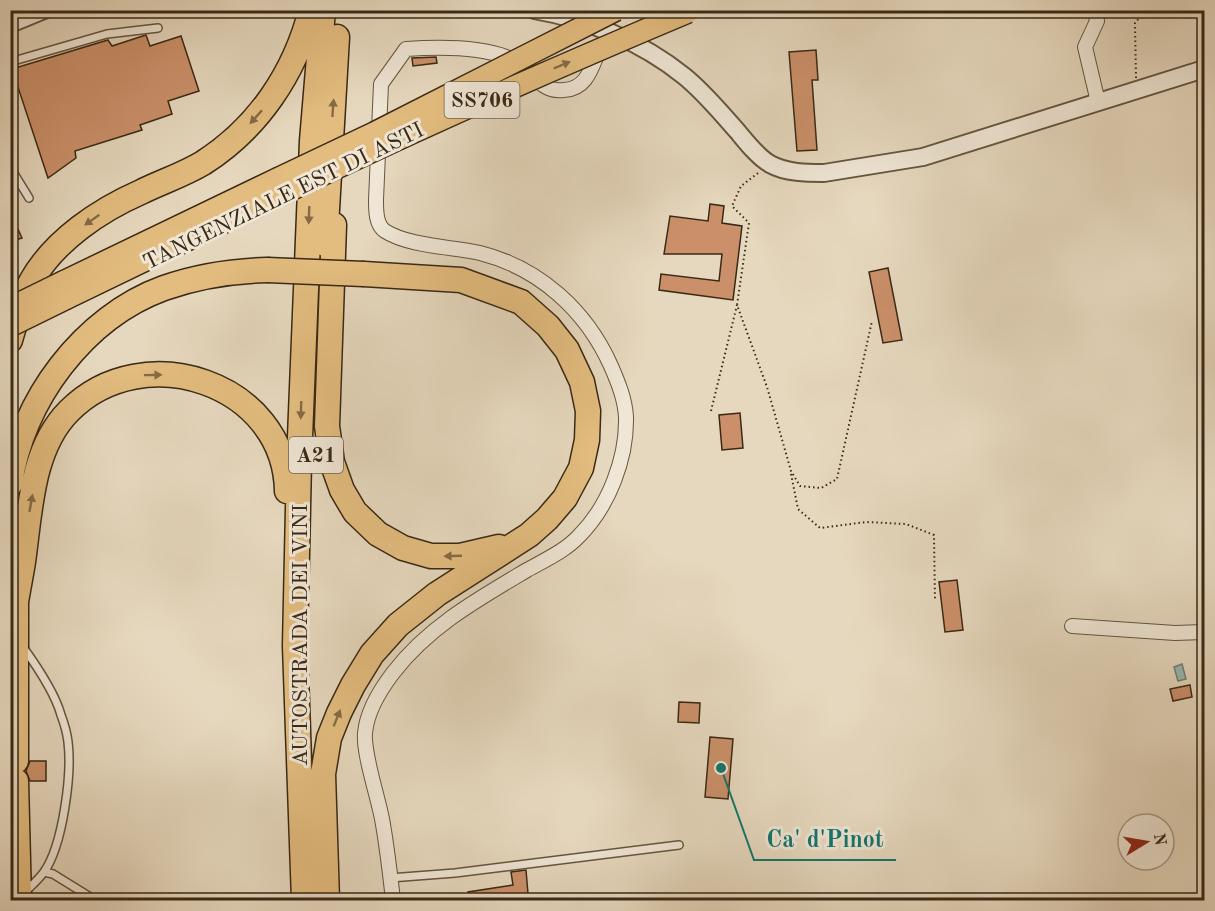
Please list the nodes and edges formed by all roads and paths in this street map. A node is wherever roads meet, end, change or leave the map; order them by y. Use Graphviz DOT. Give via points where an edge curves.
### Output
graph roads {
  1 [pos="44,10"];
  2 [pos="311,10"];
  3 [pos="324,10"];
  4 [pos="339,10"];
  5 [pos="534,10"];
  6 [pos="616,10"];
  7 [pos="1095,10"];
  8 [pos="1146,10"];
  9 [pos="689,11"];
  10 [pos="581,16"];
  11 [pos="10,24"];
  12 [pos="158,28"];
  13 [pos="610,33"];
  14 [pos="10,62"];
  15 [pos="1135,68"];
  16 [pos="1204,69"];
  17 [pos="1098,102"];
  18 [pos="770,164"];
  19 [pos="10,167"];
  20 [pos="278,187"];
  21 [pos="29,198"];
  22 [pos="327,200"];
  23 [pos="65,290"];
  24 [pos="10,299"];
  25 [pos="737,305"];
  26 [pos="10,308"];
  27 [pos="873,321"];
  28 [pos="10,326"];
  29 [pos="10,334"];
  30 [pos="10,340"];
  31 [pos="711,411"];
  32 [pos="791,471"];
  33 [pos="10,484"];
  34 [pos="529,535"];
  35 [pos="10,563"];
  36 [pos="935,601"];
  37 [pos="16,602"];
  38 [pos="1072,626"];
  39 [pos="1204,632"];
  40 [pos="15,635"];
  41 [pos="295,646"];
  42 [pos="679,844"];
  43 [pos="44,872"];
  44 [pos="390,878"];
  45 [pos="19,899"];
  46 [pos="95,900"];
  47 [pos="304,900"];
  48 [pos="319,900"];
  49 [pos="327,900"];
  50 [pos="393,900"];
  1 -- 11 [label="street"];
  2 -- 30 [label="highway, one-way" via="295,61 256,117 203,163 111,207 52,253 32,280"];
  3 -- 41 [label="highway, AUTOSTRADA DEI VINI / A21, one-way" via="312,141"];
  22 -- 4 [label="highway, AUTOSTRADA DEI VINI / A21, one-way"];
  5 -- 10 [label="street"];
  6 -- 20 [label="highway, TANGENZIALE EST DI ASTI / SS706, bridge" via="374,133"];
  7 -- 17 [label="street" via="1097,21 1085,47"];
  8 -- 15 [label="path" via="1135,23"];
  20 -- 9 [label="highway, TANGENZIALE EST DI ASTI / SS706, one-way, bridge" via="376,149"];
  10 -- 13 [label="street"];
  12 -- 14 [label="lane" via="107,34"];
  13 -- 18 [label="street" via="658,57 685,77"];
  13 -- 44 [label="street" via="590,74 582,84 567,90 545,87 517,62 505,57 443,46 406,50 381,84 376,200 383,230 399,238 512,264 555,290 578,311 607,356 621,387 626,415 621,459 610,488 594,519 579,537 462,609 425,637 402,660 375,699 364,735"];
  16 -- 17 [label="street"];
  17 -- 18 [label="street" via="923,157 824,173 796,172"];
  18 -- 25 [label="path" via="741,186 732,206 749,223"];
  19 -- 21 [label="lane"];
  20 -- 23 [label="highway, TANGENZIALE EST DI ASTI / SS706"];
  34 -- 22 [label="highway, one-way" via="493,549 460,556 431,556 403,548 378,534 355,512 332,462 327,426 335,229"];
  22 -- 48 [label="highway, AUTOSTRADA DEI VINI / A21" via="311,646"];
  23 -- 24 [label="highway"];
  23 -- 26 [label="highway, TANGENZIALE EST DI ASTI / SS706, bridge"];
  23 -- 28 [label="highway, TANGENZIALE EST DI ASTI / SS706, bridge"];
  23 -- 29 [label="highway"];
  25 -- 31 [label="path"];
  25 -- 32 [label="path" via="767,387"];
  27 -- 32 [label="path" via="837,479 821,488 800,486"];
  32 -- 36 [label="path" via="798,509 820,528 866,522 906,524 934,535"];
  33 -- 34 [label="highway, bridge" via="27,423 41,394 66,359 127,306 162,289 222,273 267,270 461,280 521,302 567,350 582,382 588,411 581,468 565,498"];
  49 -- 34 [label="highway, one-way" via="323,774 329,738 354,685 372,654 398,625 437,594"];
  35 -- 37 [label="highway"];
  37 -- 40 [label="highway"];
  37 -- 41 [label="highway, one-way" via="36,472 48,442 68,412 114,382 172,374 208,382 234,396 270,434 286,471"];
  38 -- 39 [label="street"];
  40 -- 43 [label="lane" via="61,712 68,742 66,801 56,846"];
  40 -- 45 [label="highway"];
  41 -- 47 [label="highway, AUTOSTRADA DEI VINI / A21"];
  42 -- 44 [label="lane"];
  43 -- 45 [label="lane"];
  43 -- 46 [label="lane"];
  44 -- 50 [label="street"];
}
